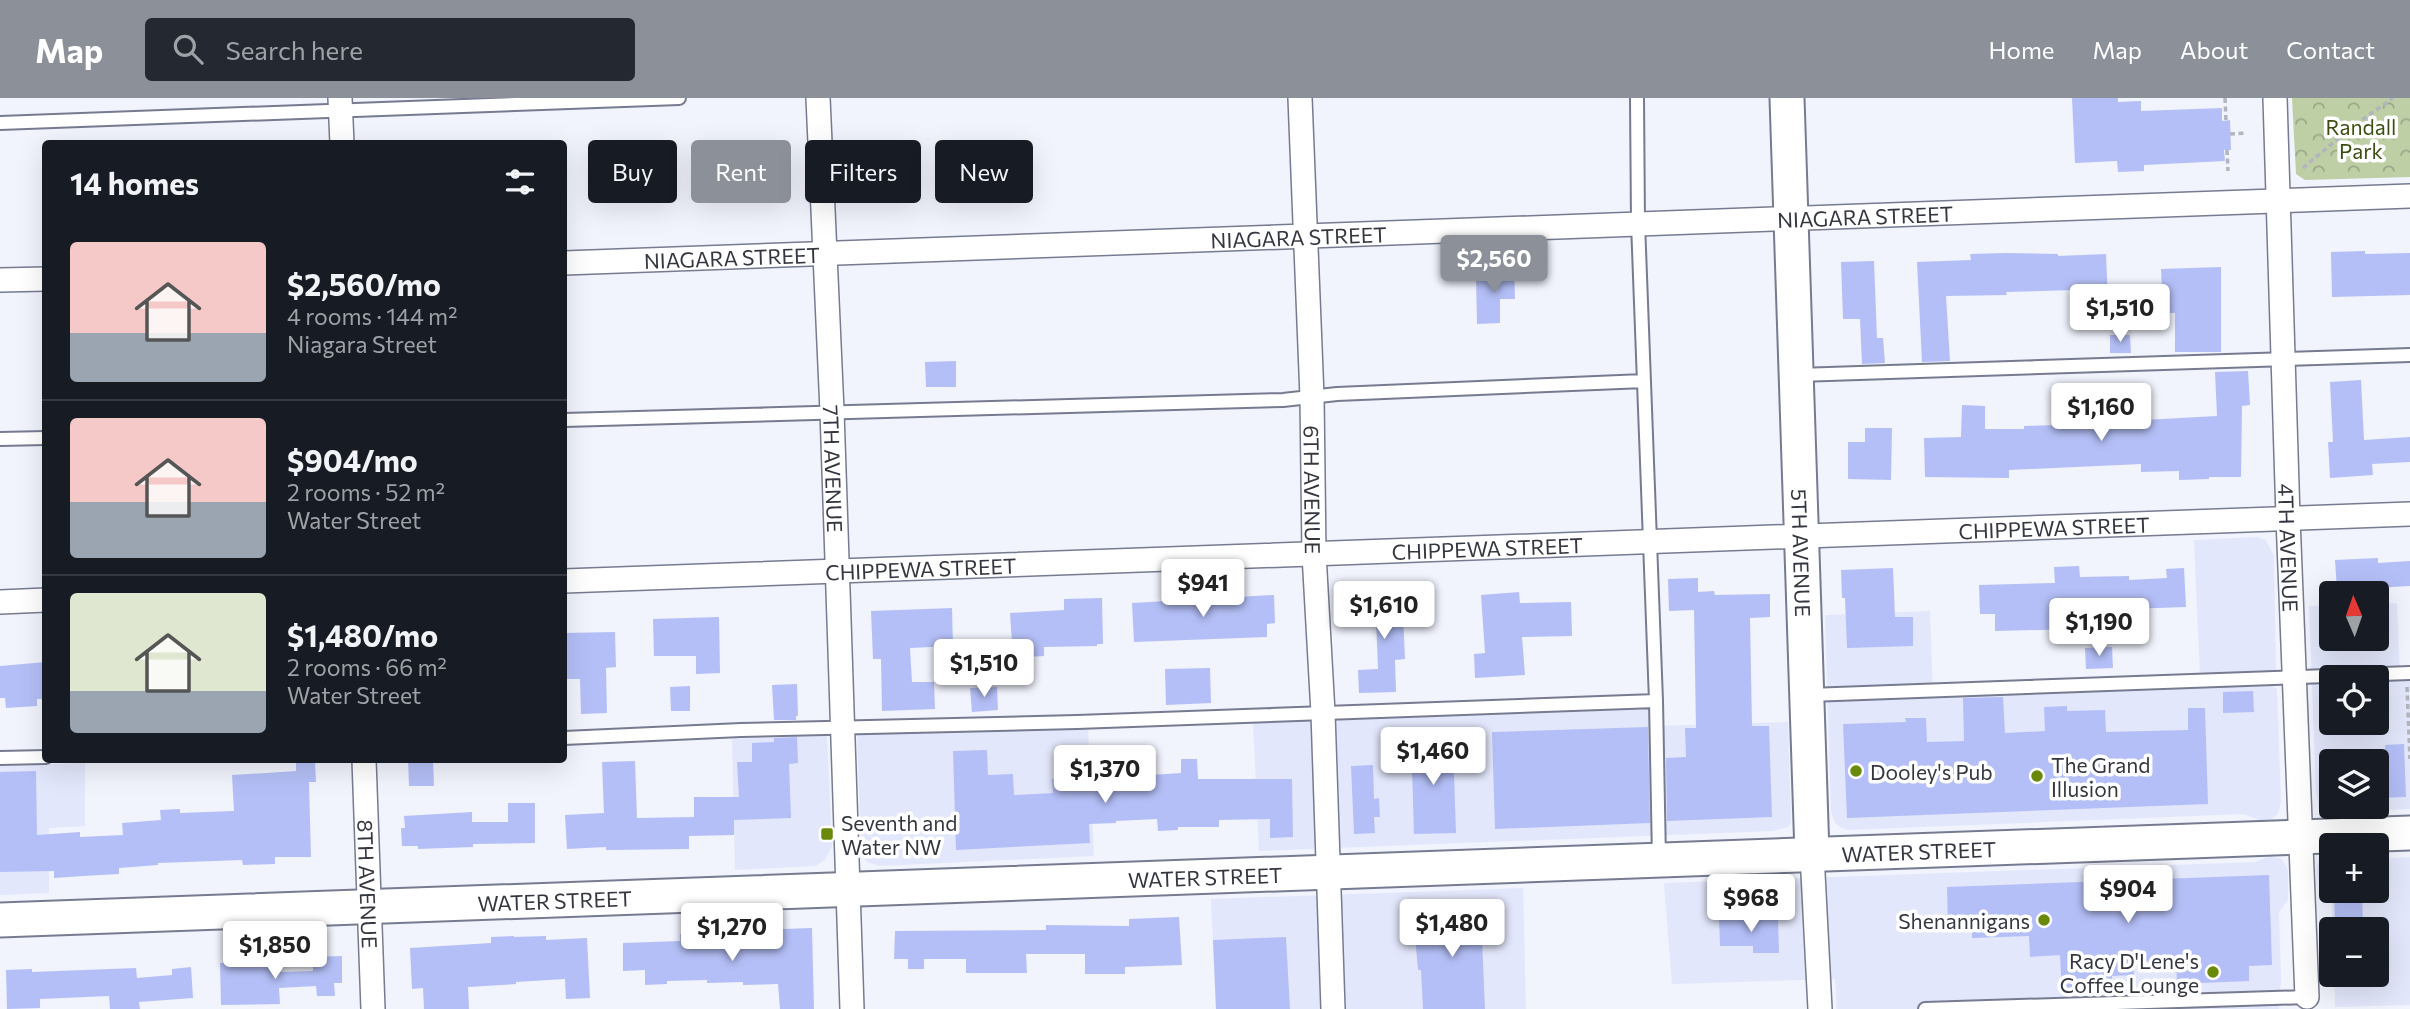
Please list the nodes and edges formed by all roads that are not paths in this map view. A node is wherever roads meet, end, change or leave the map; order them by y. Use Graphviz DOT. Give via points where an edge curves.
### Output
graph roads {
  1 [pos="679,98"];
  2 [pos="818,98"];
  3 [pos="1300,98"];
  4 [pos="1637,98"];
  5 [pos="1787,98"];
  6 [pos="2275,98"];
  7 [pos="340,104"];
  8 [pos="0,123"];
  9 [pos="342,140"];
  10 [pos="2410,196"];
  11 [pos="2278,201"];
  12 [pos="1791,218"];
  13 [pos="1638,223"];
  14 [pos="1305,235"];
  15 [pos="826,255"];
  16 [pos="567,263"];
  17 [pos="42,279"];
  18 [pos="0,280"];
  19 [pos="2410,355"];
  20 [pos="2284,359"];
  21 [pos="1796,376"];
  22 [pos="1644,381"];
  23 [pos="1312,397"];
  24 [pos="832,411"];
  25 [pos="567,420"];
  26 [pos="42,438"];
  27 [pos="0,439"];
  28 [pos="2410,514"];
  29 [pos="2288,518"];
  30 [pos="1802,538"];
  31 [pos="1649,543"];
  32 [pos="1314,554"];
  33 [pos="836,571"];
  34 [pos="567,581"];
  35 [pos="42,600"];
  36 [pos="0,602"];
  37 [pos="2408,673"];
  38 [pos="2295,677"];
  39 [pos="1807,695"];
  40 [pos="1656,701"];
  41 [pos="1323,713"];
  42 [pos="843,727"];
  43 [pos="567,738"];
  44 [pos="42,757"];
  45 [pos="0,758"];
  46 [pos="364,763"];
  47 [pos="2410,833"];
  48 [pos="2301,837"];
  49 [pos="1812,854"];
  50 [pos="1659,860"];
  51 [pos="1328,872"];
  52 [pos="848,889"];
  53 [pos="369,906"];
  54 [pos="0,920"];
  55 [pos="2307,997"];
  56 [pos="373,1009"];
  57 [pos="852,1009"];
  58 [pos="1333,1009"];
  59 [pos="1820,1009"];
  60 [pos="1925,1009"];
  1 -- 7 [label="lane"];
  2 -- 15 [label="street, 7TH AVENUE"];
  3 -- 14 [label="street, 6TH AVENUE"];
  4 -- 13 [label="lane"];
  5 -- 12 [label="main road, 5TH AVENUE"];
  6 -- 11 [label="street, 4TH AVENUE"];
  7 -- 8 [label="lane"];
  7 -- 9 [label="street"];
  10 -- 11 [label="street, NIAGARA STREET"];
  11 -- 12 [label="street, NIAGARA STREET"];
  11 -- 20 [label="street, 4TH AVENUE"];
  12 -- 13 [label="street, NIAGARA STREET"];
  12 -- 21 [label="main road, 5TH AVENUE"];
  13 -- 14 [label="street, NIAGARA STREET"];
  13 -- 22 [label="lane"];
  14 -- 15 [label="street, NIAGARA STREET"];
  14 -- 23 [label="street, 6TH AVENUE"];
  15 -- 16 [label="street, NIAGARA STREET"];
  15 -- 24 [label="street, 7TH AVENUE"];
  17 -- 18 [label="street"];
  19 -- 20 [label="lane"];
  20 -- 21 [label="lane"];
  20 -- 29 [label="street, 4TH AVENUE"];
  21 -- 30 [label="main road, 5TH AVENUE"];
  22 -- 23 [label="lane"];
  22 -- 31 [label="lane"];
  23 -- 24 [label="lane"];
  23 -- 32 [label="street, 6TH AVENUE"];
  24 -- 25 [label="lane"];
  24 -- 33 [label="street, 7TH AVENUE"];
  26 -- 27 [label="lane"];
  28 -- 29 [label="street, CHIPPEWA STREET"];
  29 -- 30 [label="street, CHIPPEWA STREET"];
  29 -- 38 [label="street, 4TH AVENUE"];
  30 -- 31 [label="street, CHIPPEWA STREET"];
  30 -- 39 [label="main road, 5TH AVENUE"];
  31 -- 32 [label="street, CHIPPEWA STREET"];
  31 -- 40 [label="lane"];
  32 -- 33 [label="street, CHIPPEWA STREET"];
  32 -- 41 [label="street, 6TH AVENUE"];
  33 -- 34 [label="street, CHIPPEWA STREET"];
  33 -- 42 [label="street, 7TH AVENUE"];
  35 -- 36 [label="street"];
  37 -- 38 [label="lane"];
  38 -- 39 [label="lane"];
  38 -- 48 [label="street, 4TH AVENUE"];
  39 -- 49 [label="main road, 5TH AVENUE"];
  40 -- 41 [label="lane"];
  40 -- 50 [label="lane"];
  41 -- 42 [label="lane"];
  41 -- 51 [label="street, 6TH AVENUE"];
  42 -- 43 [label="lane"];
  42 -- 52 [label="street, 7TH AVENUE"];
  44 -- 45 [label="lane"];
  46 -- 53 [label="street, 8TH AVENUE"];
  47 -- 48 [label="main road, WATER STREET"];
  48 -- 49 [label="main road, WATER STREET"];
  48 -- 55 [label="street, 4TH AVENUE"];
  49 -- 50 [label="main road, WATER STREET"];
  49 -- 59 [label="street, 5TH AVENUE"];
  50 -- 51 [label="main road, WATER STREET"];
  51 -- 52 [label="main road, WATER STREET"];
  51 -- 58 [label="street, 6TH AVENUE"];
  52 -- 53 [label="main road, WATER STREET"];
  52 -- 57 [label="street, 7TH AVENUE"];
  53 -- 54 [label="main road, WATER STREET"];
  53 -- 56 [label="street, 8TH AVENUE"];
  55 -- 60 [label="lane"];
}
